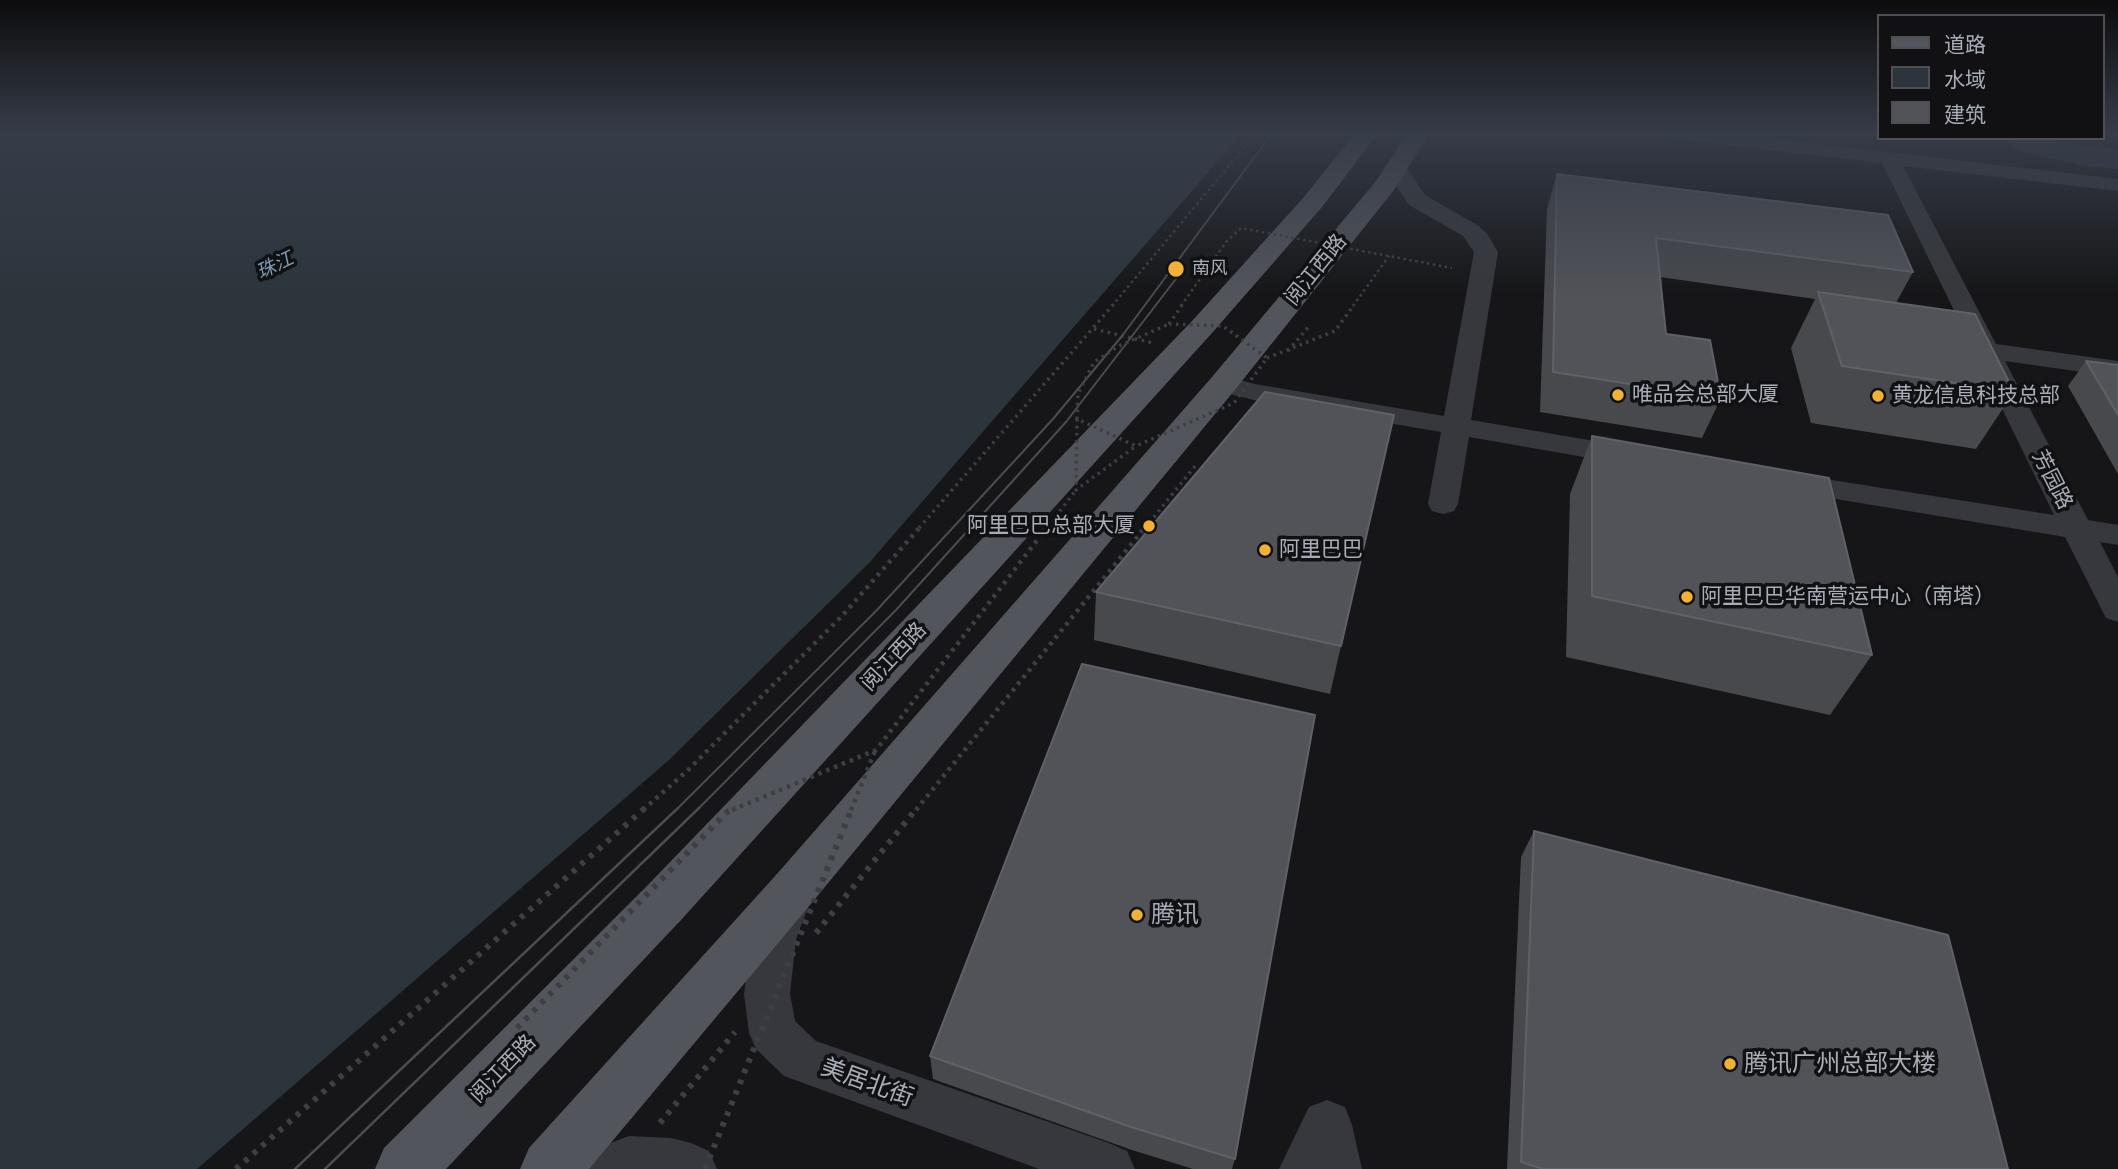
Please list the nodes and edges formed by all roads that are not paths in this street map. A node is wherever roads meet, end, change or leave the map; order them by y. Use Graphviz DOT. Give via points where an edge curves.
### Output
graph roads {
  1 [pos="1325,187"];
  2 [pos="1382,187"];
  3 [pos="1407,187"];
  4 [pos="1903,187"];
  5 [pos="1987,351"];
  6 [pos="2118,369"];
  7 [pos="1223,384"];
  8 [pos="1457,427"];
  9 [pos="1659,461"];
  10 [pos="1754,476"];
  11 [pos="1443,503"];
  12 [pos="2076,527"];
  13 [pos="2118,535"];
  14 [pos="2118,610"];
  15 [pos="793,890"];
  16 [pos="618,1165"];
  17 [pos="405,1169"];
  18 [pos="551,1169"];
  19 [pos="691,1169"];
  20 [pos="1109,1169"];
  21 [pos="1305,1169"];
  22 [pos="1336,1169"];
  1 -- 17 [label="main road, 阅江西路" via="1202,327 663,904"];
  2 -- 7 [label="main road, 阅江西路"];
  3 -- 8 [label="street" via="1417,200 1471,231 1486,252"];
  4 -- 5 [label="street, 芳园路"];
  5 -- 6 [label="street"];
  5 -- 12 [label="street, 芳园路"];
  7 -- 8 [label="street"];
  7 -- 15 [label="main road, 阅江西路"];
  8 -- 9 [label="street"];
  8 -- 11 [label="street"];
  10 -- 12 [label="street"];
  12 -- 13 [label="street"];
  12 -- 14 [label="street, 芳园路"];
  15 -- 18 [label="main road, 阅江西路"];
  15 -- 20 [label="street, 美居北街" via="774,939 767,994 773,1033 801,1059"];
  16 -- 19 [label="street" via="671,1164"];
  21 -- 22 [label="street" via="1327,1125"];
}
